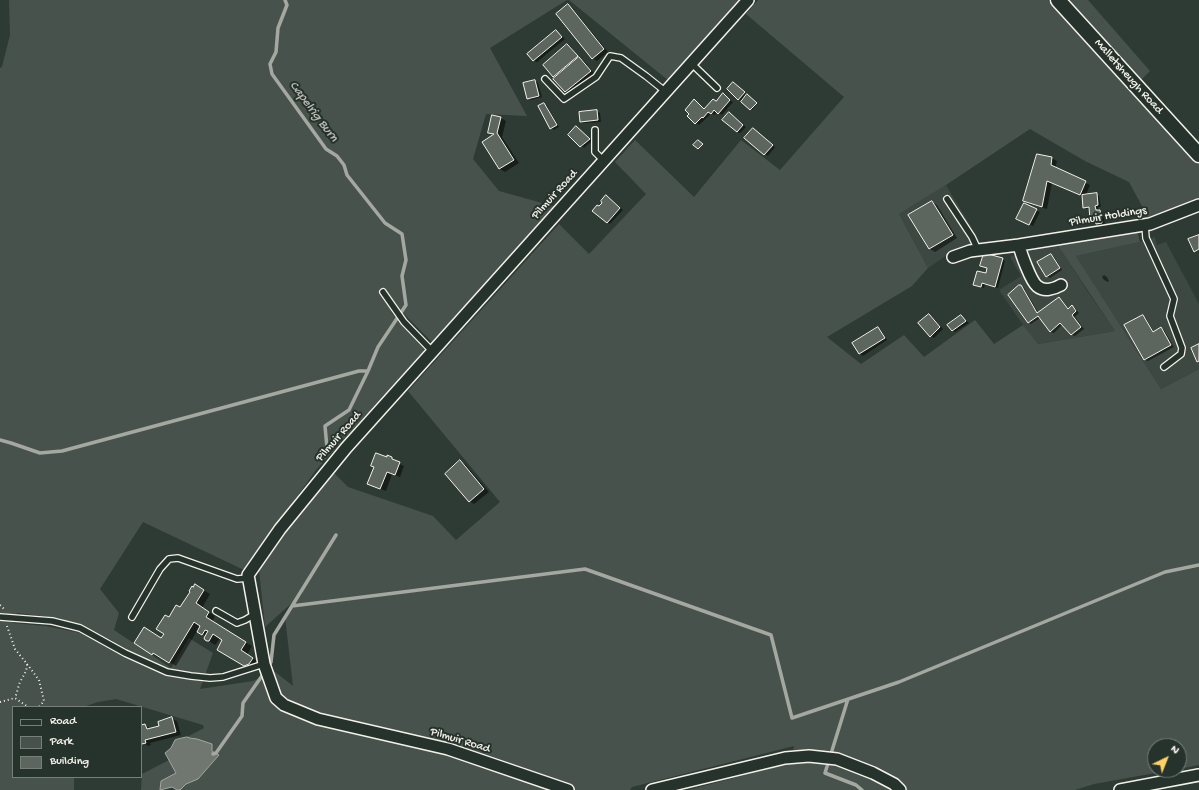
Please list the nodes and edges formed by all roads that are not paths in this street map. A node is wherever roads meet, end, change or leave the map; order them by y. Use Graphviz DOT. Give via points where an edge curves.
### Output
graph roads {
  1 [pos="748,0"];
  2 [pos="1058,0"];
  3 [pos="692,63"];
  4 [pos="545,79"];
  5 [pos="717,88"];
  6 [pos="666,92"];
  7 [pos="595,130"];
  8 [pos="1199,155"];
  9 [pos="604,161"];
  10 [pos="947,199"];
  11 [pos="1199,205"];
  12 [pos="1145,225"];
  13 [pos="1019,245"];
  14 [pos="978,250"];
  15 [pos="953,257"];
  16 [pos="1061,285"];
  17 [pos="383,292"];
  18 [pos="432,352"];
  19 [pos="1164,367"];
  20 [pos="249,578"];
  21 [pos="216,611"];
  22 [pos="255,614"];
  23 [pos="3,617"];
  24 [pos="132,617"];
  25 [pos="264,664"];
  26 [pos="1199,776"];
  27 [pos="568,790"];
  28 [pos="652,790"];
  29 [pos="900,790"];
  30 [pos="1120,790"];
  1 -- 3 [label="street, Pilmuir Road"];
  2 -- 8 [label="street, Malletsheugh Road"];
  3 -- 5 [label="lane"];
  3 -- 6 [label="street, Pilmuir Road"];
  4 -- 6 [label="lane" via="564,99 596,77 610,56 621,58"];
  6 -- 9 [label="street, Pilmuir Road"];
  7 -- 9 [label="lane" via="595,152"];
  9 -- 18 [label="street, Pilmuir Road"];
  10 -- 14 [label="lane"];
  11 -- 12 [label="street, Pilmuir Holdings"];
  12 -- 13 [label="street, Pilmuir Holdings"];
  12 -- 19 [label="lane" via="1146,238 1174,299 1170,316 1182,348 1181,354"];
  13 -- 14 [label="street, Pilmuir Holdings"];
  13 -- 16 [label="street" via="1036,286 1045,290"];
  14 -- 15 [label="street, Pilmuir Holdings"];
  17 -- 18 [label="lane" via="404,322"];
  18 -- 20 [label="street, Pilmuir Road" via="346,448 284,523 248,575"];
  20 -- 22 [label="street, Pilmuir Road"];
  20 -- 24 [label="lane" via="237,579 178,558 169,559 160,569"];
  21 -- 22 [label="lane" via="237,623"];
  22 -- 25 [label="street, Pilmuir Road"];
  23 -- 25 [label="lane" via="52,621 80,628 125,653 167,672 210,678 223,677"];
  25 -- 27 [label="street, Pilmuir Road" via="276,698 298,711 448,749"];
  26 -- 30 [label="street"];
  28 -- 29 [label="street" via="785,758 809,756 837,759 873,773"];
}
